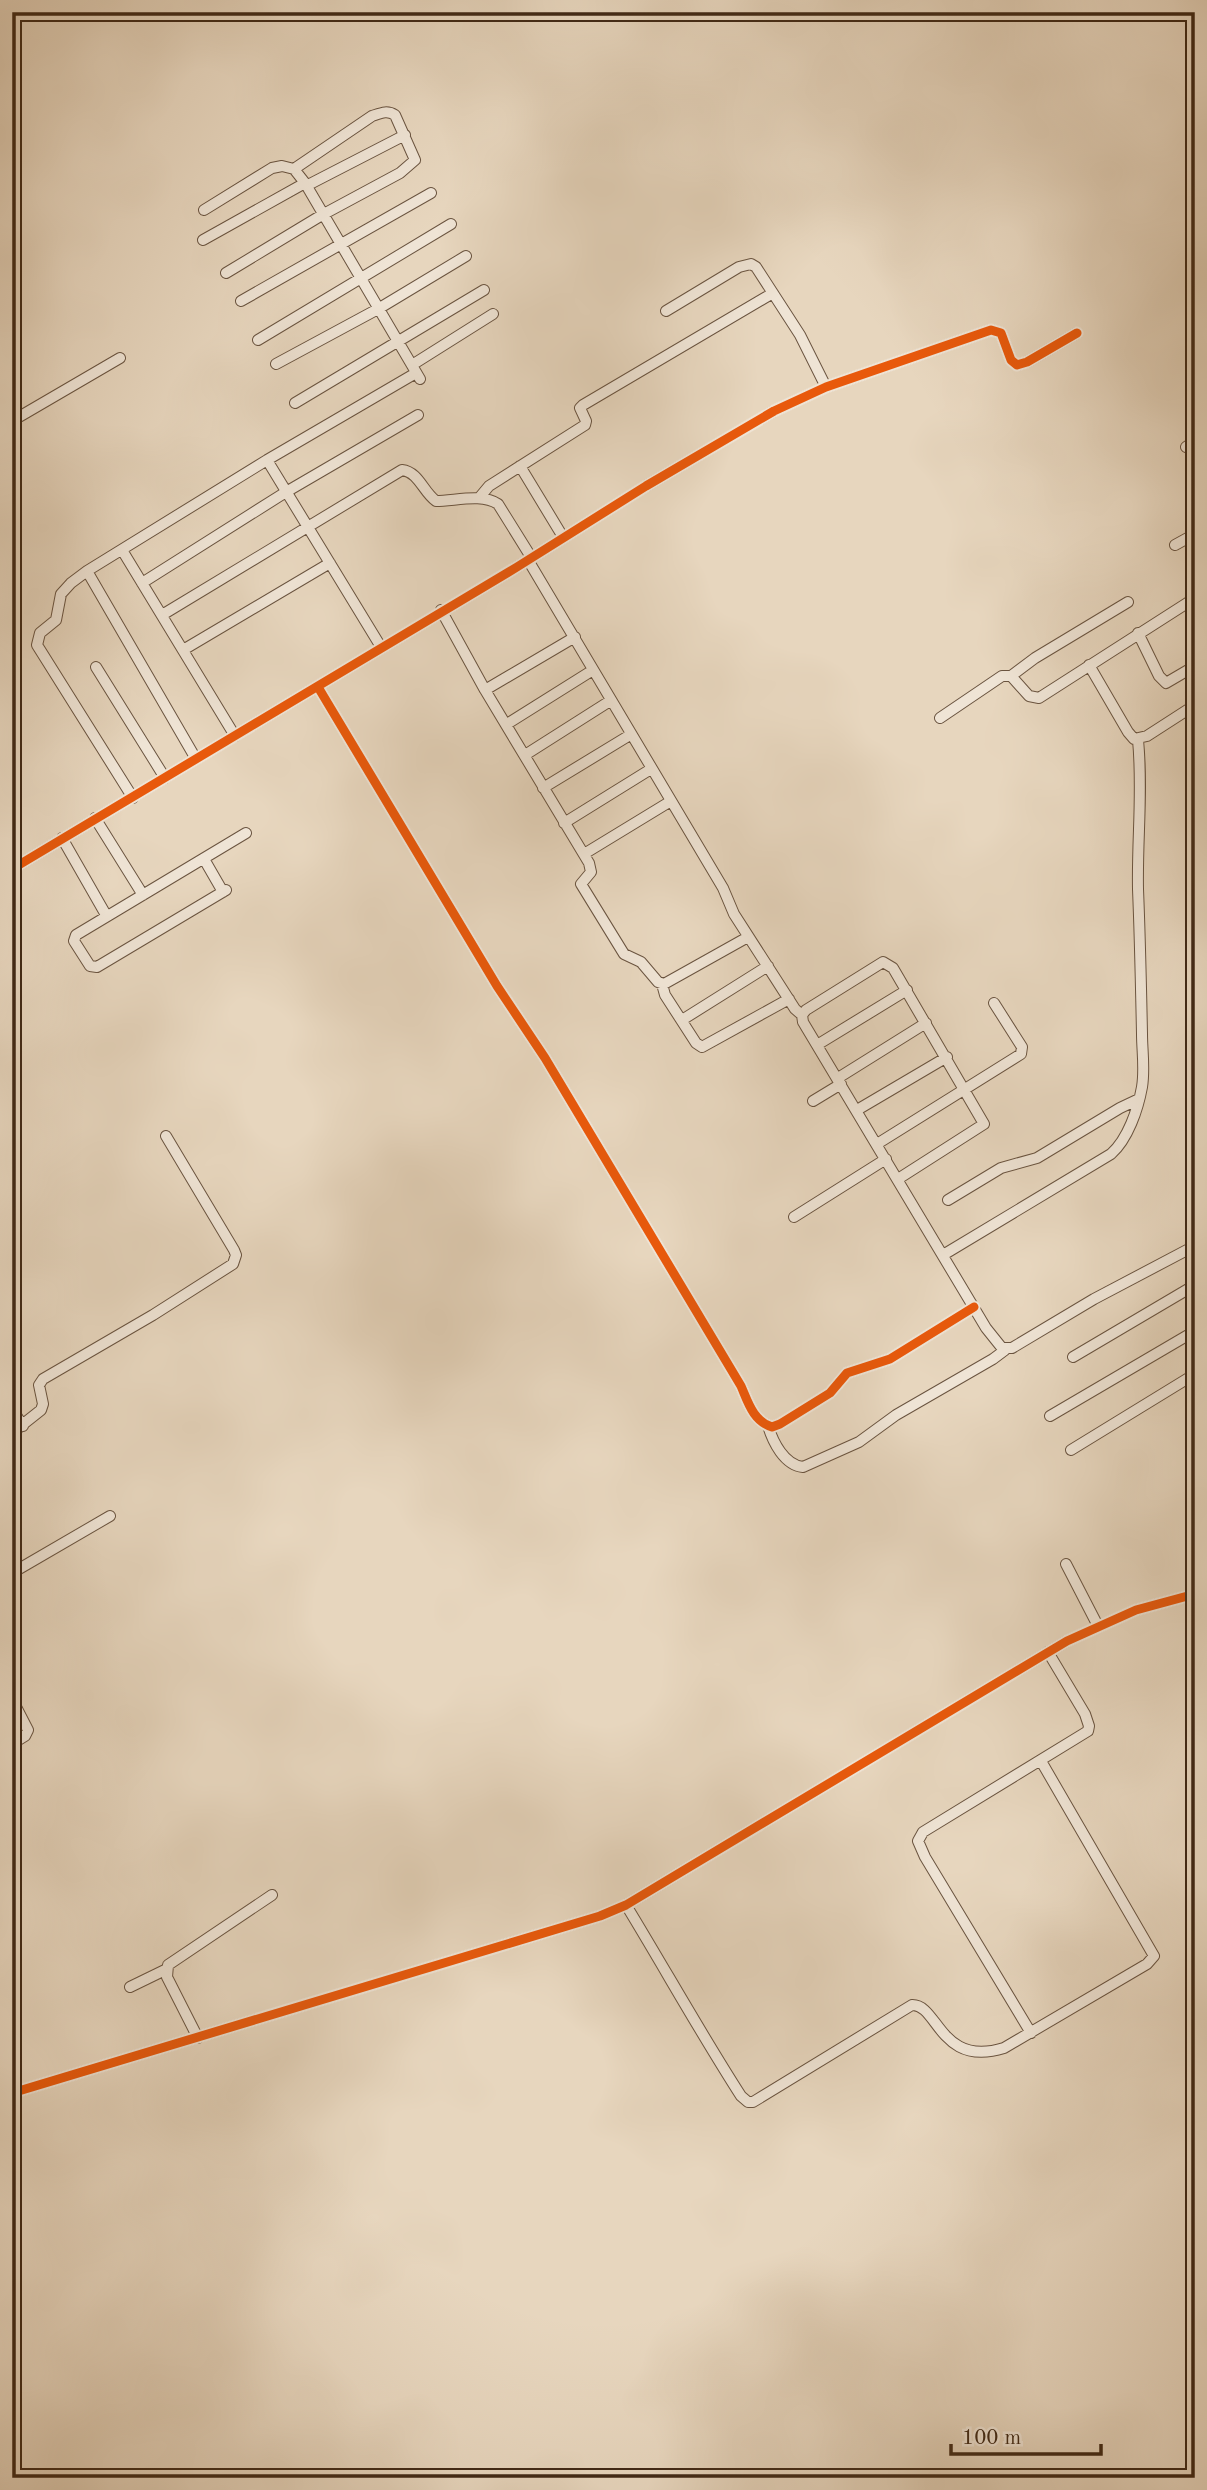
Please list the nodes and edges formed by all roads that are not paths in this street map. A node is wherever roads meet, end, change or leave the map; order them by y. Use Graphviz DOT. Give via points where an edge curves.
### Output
graph roads {
  1 [pos="405,135"];
  2 [pos="294,169"];
  3 [pos="306,185"];
  4 [pos="431,193"];
  5 [pos="204,210"];
  6 [pos="322,215"];
  7 [pos="451,224"];
  8 [pos="203,240"];
  9 [pos="340,244"];
  10 [pos="466,256"];
  11 [pos="226,273"];
  12 [pos="359,278"];
  13 [pos="484,290"];
  14 [pos="773,293"];
  15 [pos="241,301"];
  16 [pos="377,309"];
  17 [pos="666,311"];
  18 [pos="493,314"];
  19 [pos="1077,334"];
  20 [pos="258,340"];
  21 [pos="397,341"];
  22 [pos="120,358"];
  23 [pos="276,364"];
  24 [pos="416,372"];
  25 [pos="826,387"];
  26 [pos="295,403"];
  27 [pos="418,415"];
  28 [pos="12,421"];
  29 [pos="267,460"];
  30 [pos="520,466"];
  31 [pos="286,492"];
  32 [pos="479,498"];
  33 [pos="308,526"];
  34 [pos="1195,534"];
  35 [pos="563,537"];
  36 [pos="1175,545"];
  37 [pos="121,550"];
  38 [pos="530,558"];
  39 [pos="330,563"];
  40 [pos="87,571"];
  41 [pos="142,583"];
  42 [pos="1195,598"];
  43 [pos="1128,602"];
  44 [pos="441,610"];
  45 [pos="162,615"];
  46 [pos="1138,633"];
  47 [pos="575,637"];
  48 [pos="381,646"];
  49 [pos="183,650"];
  50 [pos="1089,664"];
  51 [pos="1195,666"];
  52 [pos="96,667"];
  53 [pos="593,670"];
  54 [pos="1011,676"];
  55 [pos="318,687"];
  56 [pos="485,690"];
  57 [pos="610,701"];
  58 [pos="1195,705"];
  59 [pos="940,718"];
  60 [pos="507,724"];
  61 [pos="630,735"];
  62 [pos="235,736"];
  63 [pos="1138,740"];
  64 [pos="525,755"];
  65 [pos="196,760"];
  66 [pos="651,769"];
  67 [pos="165,778"];
  68 [pos="543,788"];
  69 [pos="133,798"];
  70 [pos="671,801"];
  71 [pos="96,818"];
  72 [pos="564,823"];
  73 [pos="246,833"];
  74 [pos="62,838"];
  75 [pos="584,854"];
  76 [pos="204,859"];
  77 [pos="12,869"];
  78 [pos="143,895"];
  79 [pos="106,915"];
  80 [pos="748,937"];
  81 [pos="768,966"];
  82 [pos="662,984"];
  83 [pos="907,990"];
  84 [pos="789,999"];
  85 [pos="994,1003"];
  86 [pos="802,1015"];
  87 [pos="682,1020"];
  88 [pos="926,1023"];
  89 [pos="817,1045"];
  90 [pos="947,1057"];
  91 [pos="839,1081"];
  92 [pos="966,1090"];
  93 [pos="1139,1099"];
  94 [pos="813,1101"];
  95 [pos="857,1110"];
  96 [pos="166,1136"];
  97 [pos="877,1144"];
  98 [pos="886,1159"];
  99 [pos="898,1179"];
  100 [pos="948,1200"];
  101 [pos="794,1217"];
  102 [pos="1195,1249"];
  103 [pos="943,1255"];
  104 [pos="1195,1285"];
  105 [pos="974,1307"];
  106 [pos="1195,1331"];
  107 [pos="1005,1350"];
  108 [pos="1073,1357"];
  109 [pos="1195,1374"];
  110 [pos="12,1409"];
  111 [pos="1050,1416"];
  112 [pos="23,1426"];
  113 [pos="768,1426"];
  114 [pos="12,1433"];
  115 [pos="1071,1450"];
  116 [pos="110,1516"];
  117 [pos="1066,1564"];
  118 [pos="12,1573"];
  119 [pos="1195,1594"];
  120 [pos="1098,1626"];
  121 [pos="1048,1652"];
  122 [pos="12,1699"];
  123 [pos="12,1744"];
  124 [pos="1041,1761"];
  125 [pos="272,1895"];
  126 [pos="626,1905"];
  127 [pos="167,1969"];
  128 [pos="130,1987"];
  129 [pos="1031,2033"];
  130 [pos="198,2038"];
  131 [pos="12,2093"];
  1 -- 2 [label="street" via="395,115 383,112"];
  1 -- 3 [label="street"];
  1 -- 6 [label="street" via="414,163"];
  2 -- 3 [label="street"];
  2 -- 5 [label="street" via="272,168"];
  3 -- 6 [label="street"];
  3 -- 8 [label="street"];
  4 -- 9 [label="street"];
  6 -- 9 [label="street"];
  6 -- 11 [label="street"];
  7 -- 12 [label="street"];
  9 -- 12 [label="street"];
  9 -- 15 [label="street"];
  10 -- 16 [label="street"];
  12 -- 16 [label="street"];
  12 -- 20 [label="street"];
  13 -- 21 [label="street"];
  14 -- 17 [label="street" via="756,267 748,264"];
  14 -- 25 [label="street"];
  14 -- 30 [label="street" via="583,405 585,425"];
  16 -- 21 [label="street"];
  16 -- 23 [label="street"];
  18 -- 24 [label="street"];
  19 -- 25 [label="street" via="1017,365 1001,333 990,330"];
  21 -- 24 [label="street"];
  21 -- 26 [label="street"];
  22 -- 28 [label="street"];
  24 -- 29 [label="street"];
  25 -- 35 [label="street" via="774,411"];
  27 -- 31 [label="street"];
  29 -- 31 [label="street"];
  29 -- 37 [label="street"];
  30 -- 32 [label="street" via="489,485"];
  30 -- 35 [label="street"];
  31 -- 33 [label="street"];
  31 -- 41 [label="street"];
  32 -- 33 [label="street" via="436,501 413,473 402,470"];
  32 -- 38 [label="street" via="498,504"];
  33 -- 39 [label="street"];
  33 -- 45 [label="street"];
  34 -- 36 [label="street"];
  35 -- 38 [label="street"];
  37 -- 40 [label="street"];
  37 -- 41 [label="street"];
  38 -- 44 [label="street"];
  38 -- 47 [label="street"];
  39 -- 48 [label="street"];
  39 -- 49 [label="street"];
  40 -- 65 [label="street"];
  40 -- 69 [label="street" via="61,594 56,620 40,633 37,645"];
  41 -- 45 [label="street"];
  42 -- 46 [label="street"];
  43 -- 54 [label="street"];
  44 -- 48 [label="street"];
  44 -- 56 [label="street"];
  45 -- 49 [label="street"];
  46 -- 50 [label="street"];
  46 -- 51 [label="street" via="1166,683"];
  47 -- 53 [label="street"];
  47 -- 56 [label="street"];
  48 -- 55 [label="street"];
  49 -- 62 [label="street"];
  50 -- 54 [label="street" via="1039,698 1030,696"];
  50 -- 63 [label="street" via="1131,736"];
  52 -- 67 [label="street"];
  53 -- 57 [label="street"];
  53 -- 60 [label="street"];
  54 -- 59 [label="street" via="1002,676"];
  55 -- 62 [label="street"];
  55 -- 113 [label="street" via="623,1188 741,1386 748,1406"];
  56 -- 60 [label="street"];
  57 -- 61 [label="street"];
  57 -- 64 [label="street"];
  58 -- 63 [label="street"];
  60 -- 64 [label="street"];
  61 -- 66 [label="street"];
  61 -- 68 [label="street"];
  62 -- 65 [label="street"];
  63 -- 93 [label="street" via="1143,1069"];
  64 -- 68 [label="street"];
  65 -- 67 [label="street"];
  66 -- 70 [label="street"];
  66 -- 72 [label="street"];
  67 -- 69 [label="street"];
  68 -- 72 [label="street"];
  69 -- 71 [label="street"];
  70 -- 75 [label="street"];
  70 -- 80 [label="street"];
  71 -- 74 [label="street"];
  71 -- 78 [label="street"];
  72 -- 75 [label="street"];
  73 -- 76 [label="street"];
  74 -- 77 [label="street"];
  74 -- 79 [label="street"];
  75 -- 82 [label="street" via="592,869 581,884 589,898 624,954 644,965"];
  76 -- 78 [label="street"];
  76 -- 79 [label="street" via="224,891 94,968 74,937"];
  78 -- 79 [label="street"];
  80 -- 81 [label="street"];
  80 -- 82 [label="street"];
  81 -- 84 [label="street"];
  81 -- 87 [label="street"];
  82 -- 87 [label="street"];
  83 -- 86 [label="street" via="893,968 883,962"];
  83 -- 88 [label="street"];
  83 -- 89 [label="street"];
  84 -- 86 [label="street"];
  84 -- 87 [label="street" via="704,1046 696,1043"];
  85 -- 92 [label="street" via="1023,1050"];
  86 -- 89 [label="street"];
  88 -- 90 [label="street"];
  88 -- 91 [label="street"];
  89 -- 91 [label="street"];
  90 -- 92 [label="street"];
  90 -- 95 [label="street"];
  91 -- 94 [label="street"];
  91 -- 95 [label="street"];
  92 -- 97 [label="street"];
  92 -- 99 [label="street" via="983,1119 982,1126"];
  93 -- 100 [label="street" via="1037,1158 1001,1168"];
  93 -- 103 [label="street" via="1123,1139 1111,1154"];
  95 -- 97 [label="street"];
  96 -- 112 [label="street" via="234,1250 235,1260 153,1315 43,1379 39,1385 41,1410"];
  97 -- 98 [label="street"];
  98 -- 99 [label="street"];
  98 -- 101 [label="street"];
  99 -- 103 [label="street"];
  102 -- 107 [label="street"];
  103 -- 105 [label="street"];
  104 -- 108 [label="street"];
  105 -- 107 [label="street"];
  105 -- 113 [label="street" via="898,1354 852,1370 823,1398"];
  106 -- 111 [label="street"];
  107 -- 113 [label="street" via="865,1438 803,1467 787,1460"];
  109 -- 115 [label="street"];
  110 -- 112 [label="street"];
  112 -- 114 [label="street"];
  116 -- 118 [label="street"];
  117 -- 120 [label="street"];
  119 -- 120 [label="street" via="1136,1609"];
  120 -- 121 [label="street"];
  121 -- 124 [label="street" via="1089,1726 1083,1736"];
  121 -- 126 [label="street"];
  122 -- 123 [label="street" via="28,1727 25,1737"];
  124 -- 129 [label="street" via="922,1832 919,1841"];
  124 -- 129 [label="street" via="1154,1956"];
  125 -- 127 [label="street"];
  126 -- 129 [label="street" via="698,2028 748,2102 912,2005 924,2008 950,2042 969,2049 997,2050"];
  126 -- 130 [label="street"];
  127 -- 128 [label="street"];
  127 -- 130 [label="street"];
  130 -- 131 [label="street"];
}
